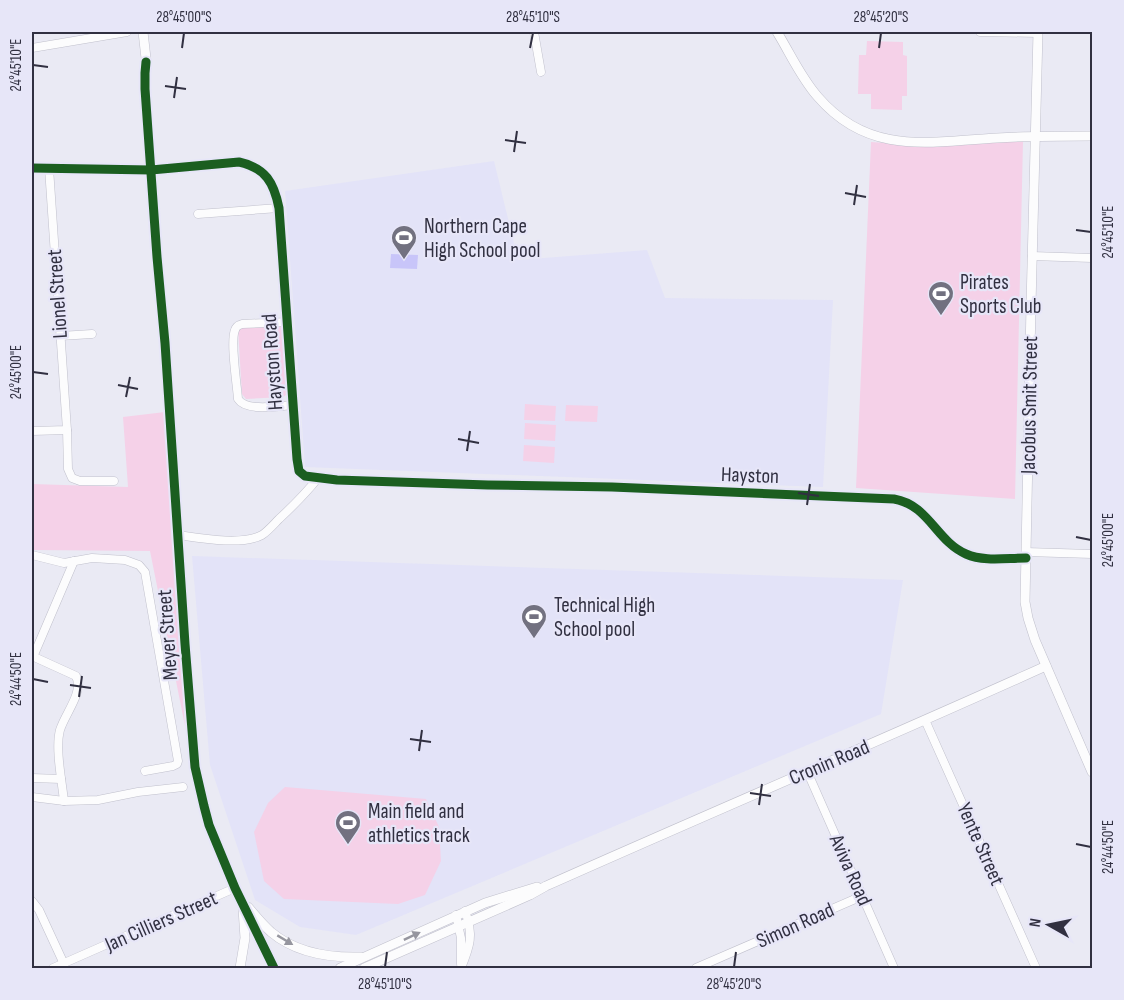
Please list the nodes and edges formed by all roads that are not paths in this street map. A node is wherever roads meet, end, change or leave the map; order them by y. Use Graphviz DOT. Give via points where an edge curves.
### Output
graph roads {
  1 [pos="127,32"];
  2 [pos="143,32"];
  3 [pos="534,32"];
  4 [pos="777,32"];
  5 [pos="980,32"];
  6 [pos="1038,32"];
  7 [pos="32,48"];
  8 [pos="541,72"];
  9 [pos="1035,135"];
  10 [pos="1092,136"];
  11 [pos="32,168"];
  12 [pos="48,168"];
  13 [pos="153,170"];
  14 [pos="279,208"];
  15 [pos="198,214"];
  16 [pos="1032,256"];
  17 [pos="1092,258"];
  18 [pos="287,322"];
  19 [pos="92,334"];
  20 [pos="60,336"];
  21 [pos="293,405"];
  22 [pos="67,430"];
  23 [pos="32,431"];
  24 [pos="318,478"];
  25 [pos="114,481"];
  26 [pos="178,535"];
  27 [pos="1092,554"];
  28 [pos="32,555"];
  29 [pos="1026,555"];
  30 [pos="74,561"];
  31 [pos="32,656"];
  32 [pos="1046,666"];
  33 [pos="925,720"];
  34 [pos="145,771"];
  35 [pos="807,771"];
  36 [pos="1092,772"];
  37 [pos="32,778"];
  38 [pos="61,779"];
  39 [pos="183,788"];
  40 [pos="32,797"];
  41 [pos="64,801"];
  42 [pos="546,886"];
  43 [pos="236,888"];
  44 [pos="862,896"];
  45 [pos="242,901"];
  46 [pos="32,902"];
  47 [pos="460,913"];
  48 [pos="469,922"];
  49 [pos="459,926"];
  50 [pos="369,956"];
  51 [pos="64,964"];
  52 [pos="52,969"];
  53 [pos="240,969"];
  54 [pos="274,969"];
  55 [pos="339,969"];
  56 [pos="364,969"];
  57 [pos="461,969"];
  58 [pos="696,969"];
  59 [pos="894,969"];
  60 [pos="1036,969"];
  1 -- 7 [label="street"];
  2 -- 13 [label="street, Meyer Street"];
  3 -- 8 [label="street"];
  4 -- 9 [label="street" via="819,99 840,118 862,130 889,140 913,143"];
  5 -- 6 [label="street"];
  6 -- 9 [label="street, Jacobus Smit Street"];
  9 -- 10 [label="street"];
  9 -- 16 [label="street, Jacobus Smit Street"];
  11 -- 12 [label="street, Hayston Road"];
  12 -- 13 [label="street, Hayston Road"];
  12 -- 20 [label="street, Lionel Street"];
  13 -- 14 [label="street, Hayston Road" via="226,162 249,164 271,182"];
  13 -- 26 [label="street, Meyer Street" via="163,272 160,284"];
  14 -- 15 [label="street"];
  14 -- 18 [label="street, Hayston Road"];
  16 -- 17 [label="street"];
  16 -- 29 [label="street, Jacobus Smit Street"];
  18 -- 21 [label="street, Hayston Road"];
  18 -- 21 [label="street, Hayston Road" via="242,324 233,342 240,403 253,407"];
  19 -- 20 [label="street"];
  20 -- 22 [label="street, Lionel Street"];
  21 -- 24 [label="street, Hayston Road" via="299,471"];
  22 -- 23 [label="street"];
  22 -- 25 [label="street, Lionel Street" via="68,469 72,478"];
  24 -- 26 [label="street" via="262,535 210,540"];
  24 -- 29 [label="street, Hayston" via="894,499 922,512 951,544 967,554 989,559"];
  26 -- 43 [label="street, Meyer Street" via="195,767 209,825"];
  27 -- 29 [label="street, Hayston"];
  28 -- 30 [label="street" via="64,563"];
  29 -- 32 [label="street, Jacobus Smit Street" via="1025,602 1031,631"];
  30 -- 31 [label="street"];
  30 -- 34 [label="street" via="124,560 139,565 145,572 178,761 173,766"];
  31 -- 38 [label="street" via="78,680 60,731"];
  32 -- 33 [label="street, Cronin Road"];
  32 -- 36 [label="street, Jacobus Smit Street"];
  33 -- 35 [label="street, Cronin Road"];
  33 -- 60 [label="street, Yente Street"];
  35 -- 42 [label="street, Cronin Road"];
  35 -- 44 [label="street, Aviva Road"];
  37 -- 38 [label="street"];
  38 -- 41 [label="street"];
  39 -- 41 [label="street"];
  40 -- 41 [label="street"];
  42 -- 47 [label="street, Cronin Road"];
  42 -- 48 [label="street, Cronin Road"];
  43 -- 45 [label="street, Meyer Street"];
  43 -- 51 [label="street, Jan Cilliers Street"];
  44 -- 58 [label="street, Simon Road"];
  44 -- 59 [label="street, Aviva Road"];
  45 -- 50 [label="street, one-way" via="271,932 307,952"];
  45 -- 53 [label="street" via="245,938"];
  45 -- 54 [label="street, Meyer Street"];
  46 -- 51 [label="street"];
  47 -- 48 [label="street"];
  47 -- 49 [label="street"];
  50 -- 47 [label="street, Cronin Road, one-way"];
  48 -- 49 [label="street, Cronin Road"];
  48 -- 57 [label="street" via="470,944"];
  49 -- 56 [label="street, Cronin Road"];
  49 -- 57 [label="street"];
  50 -- 55 [label="street, Cronin Road"];
  51 -- 52 [label="street, Jan Cilliers Street"];
}
